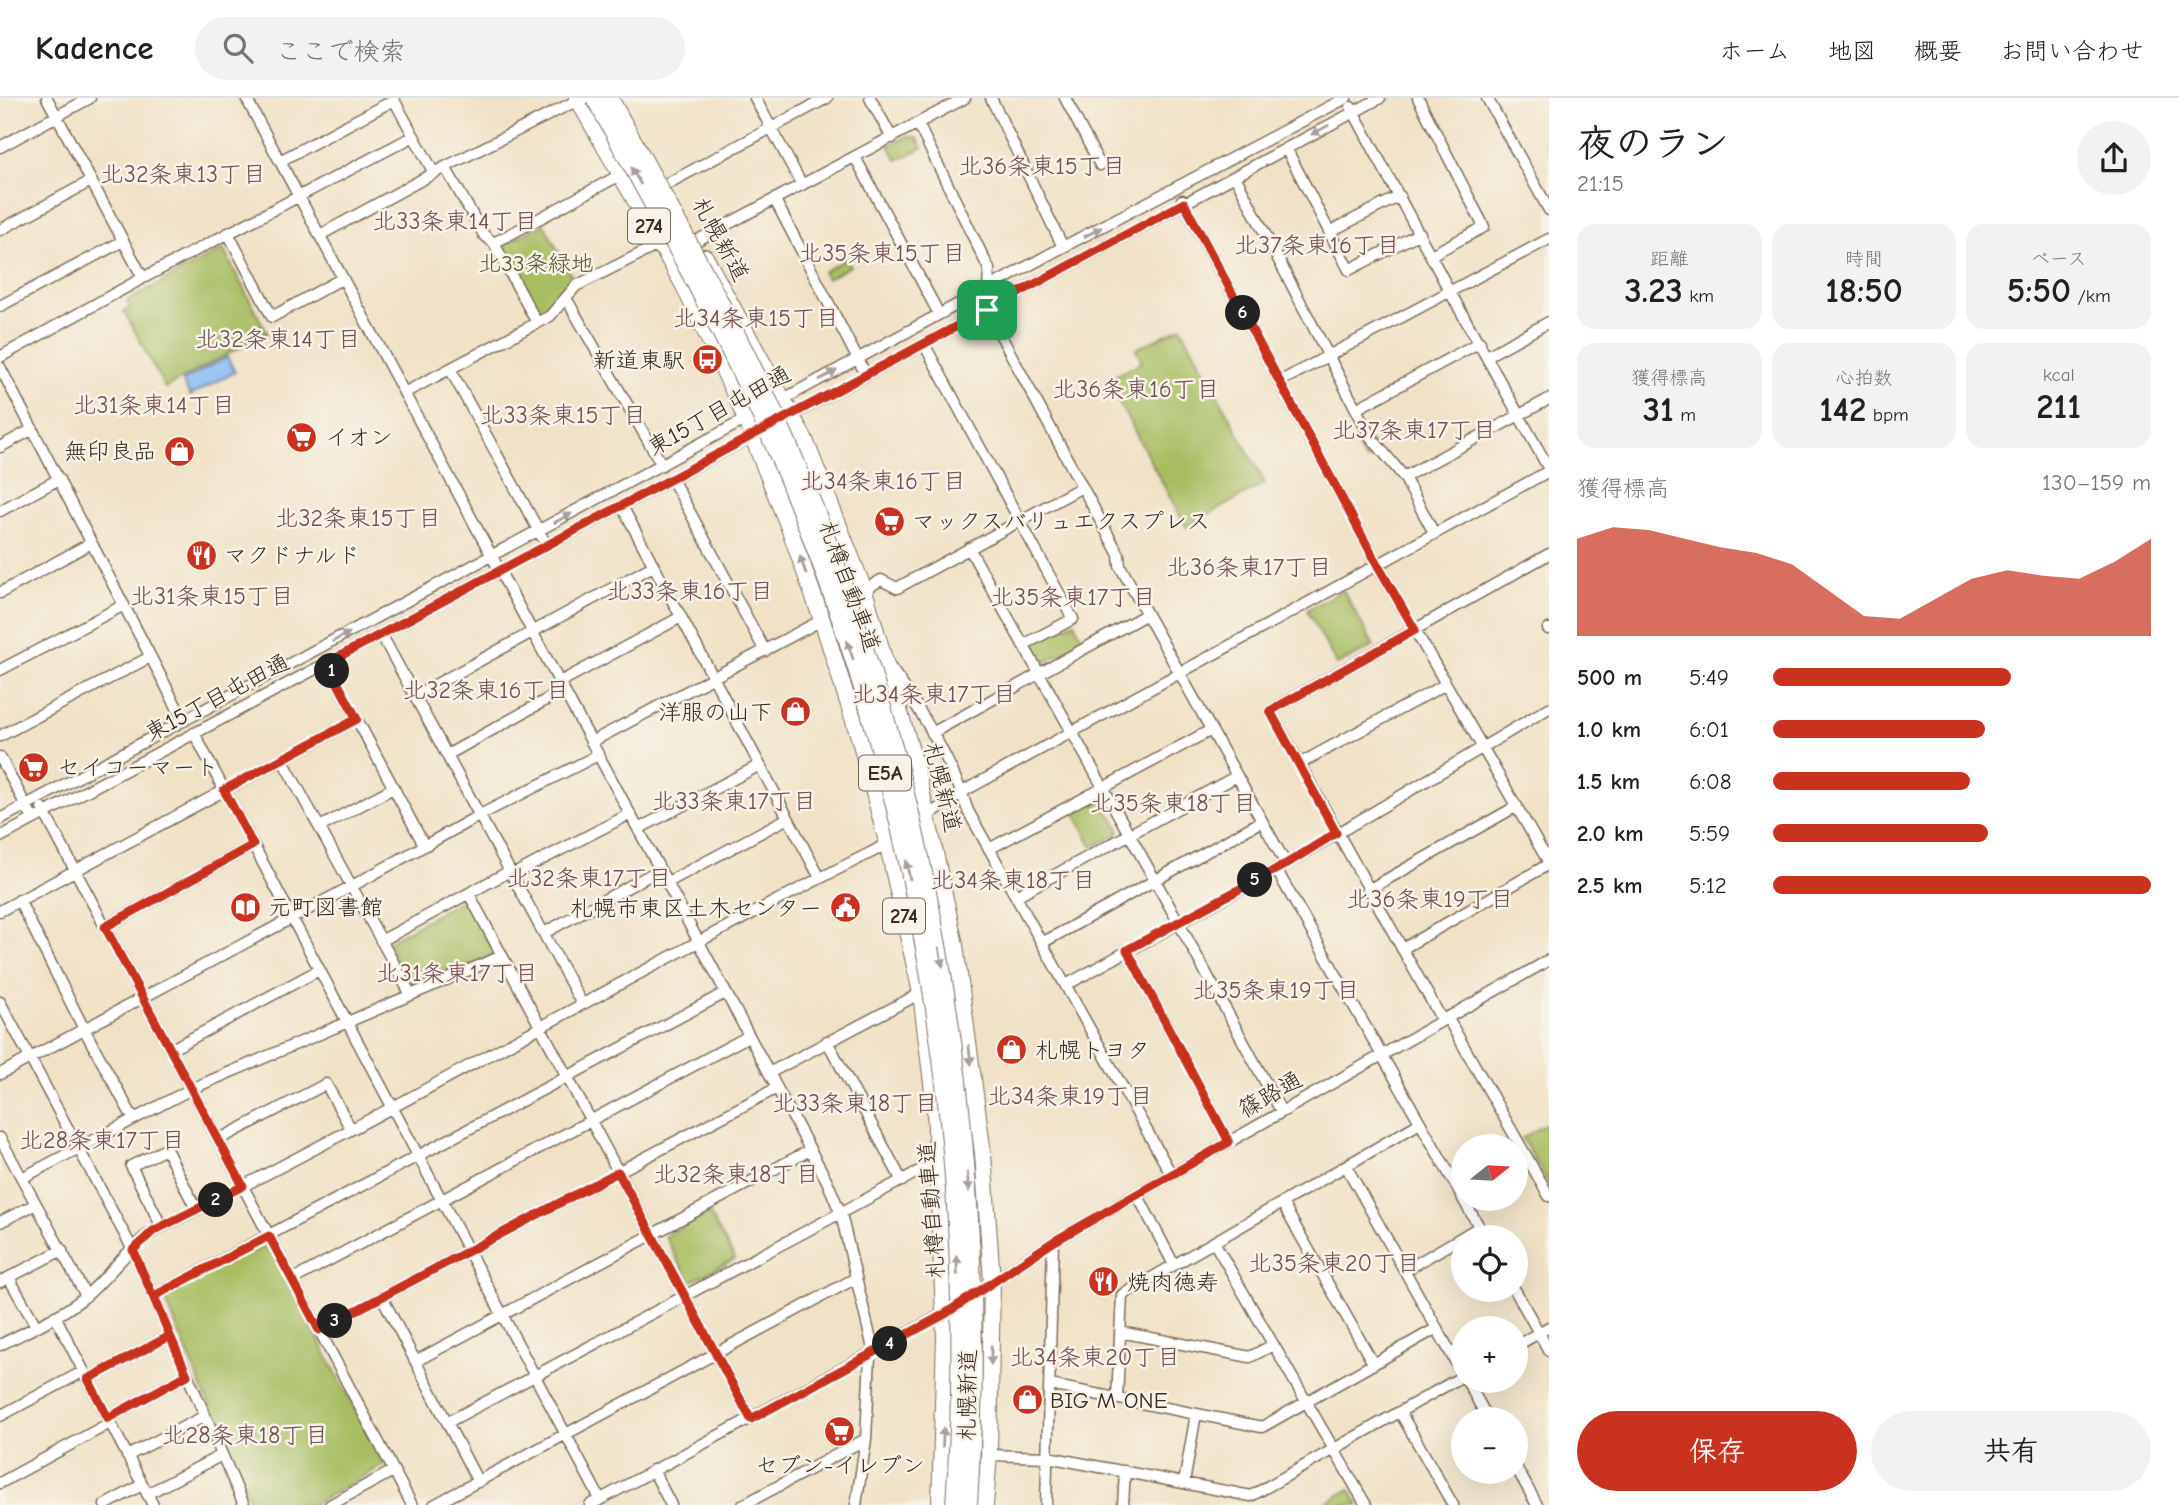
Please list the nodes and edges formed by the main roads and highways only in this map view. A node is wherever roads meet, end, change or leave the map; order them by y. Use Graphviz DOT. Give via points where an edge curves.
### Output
graph roads {
  1 [pos="610,98"];
  2 [pos="618,98"];
  3 [pos="583,99"];
  4 [pos="940,1505"];
  5 [pos="954,1505"];
  6 [pos="969,1505"];
  7 [pos="985,1505"];
  1 -- 6 [label="highway, 札樽自動車道 / E5A, one-way, bridge" via="718,295 788,443 872,670 913,817 942,964 962,1104 975,1363"];
  2 -- 7 [label="highway, 札幌新道 / 274, one-way" via="805,440 864,590 927,816 955,945 983,1154 992,1281"];
  4 -- 3 [label="highway, 札幌新道 / 274, one-way" via="945,1314 935,1108 921,993 887,842 822,620 746,419 683,284 620,176"];
  5 -- 3 [label="highway, 札樽自動車道 / E5A, one-way, bridge" via="960,1362 947,1107 927,966 898,821 863,688 818,557 774,449 705,302"];
}
